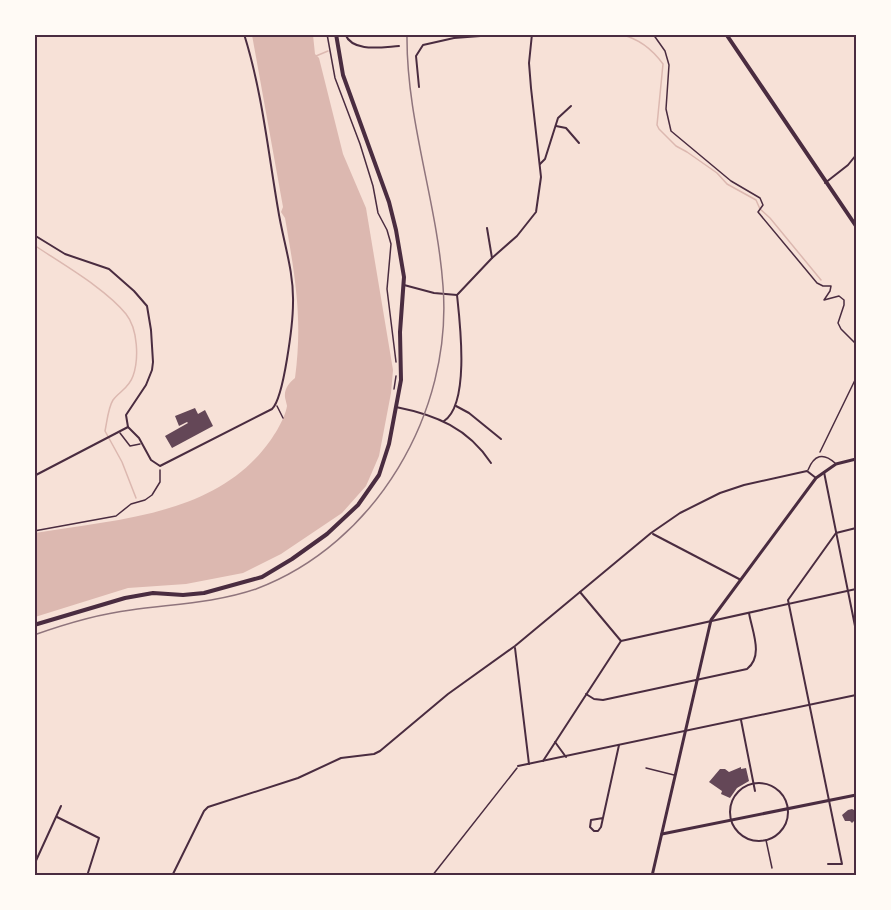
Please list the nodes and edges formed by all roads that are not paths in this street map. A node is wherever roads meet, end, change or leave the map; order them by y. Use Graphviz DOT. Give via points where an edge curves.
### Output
graph roads {
  1 [pos="244,34"];
  2 [pos="336,34"];
  3 [pos="345,34"];
  4 [pos="507,34"];
  5 [pos="532,34"];
  6 [pos="726,34"];
  7 [pos="399,46"];
  8 [pos="419,87"];
  9 [pos="571,106"];
  10 [pos="556,126"];
  11 [pos="579,143"];
  12 [pos="856,155"];
  13 [pos="540,164"];
  14 [pos="825,183"];
  15 [pos="856,226"];
  16 [pos="487,228"];
  17 [pos="34,235"];
  18 [pos="492,258"];
  19 [pos="404,285"];
  20 [pos="457,295"];
  21 [pos="396,406"];
  22 [pos="456,406"];
  23 [pos="444,421"];
  24 [pos="128,427"];
  25 [pos="119,432"];
  26 [pos="501,439"];
  27 [pos="142,443"];
  28 [pos="856,459"];
  29 [pos="491,463"];
  30 [pos="836,464"];
  31 [pos="807,471"];
  32 [pos="824,472"];
  33 [pos="34,476"];
  34 [pos="816,478"];
  35 [pos="856,528"];
  36 [pos="651,533"];
  37 [pos="836,533"];
  38 [pos="741,580"];
  39 [pos="856,589"];
  40 [pos="848,590"];
  41 [pos="580,592"];
  42 [pos="788,604"];
  43 [pos="748,613"];
  44 [pos="711,620"];
  45 [pos="34,625"];
  46 [pos="856,631"];
  47 [pos="621,640"];
  48 [pos="515,646"];
  49 [pos="697,679"];
  50 [pos="586,694"];
  51 [pos="856,695"];
  52 [pos="810,705"];
  53 [pos="741,720"];
  54 [pos="684,733"];
  55 [pos="555,742"];
  56 [pos="619,745"];
  57 [pos="566,757"];
  58 [pos="543,761"];
  59 [pos="529,764"];
  60 [pos="518,766"];
  61 [pos="646,768"];
  62 [pos="675,775"];
  63 [pos="753,783"];
  64 [pos="755,790"];
  65 [pos="856,795"];
  66 [pos="829,801"];
  67 [pos="61,806"];
  68 [pos="788,810"];
  69 [pos="57,817"];
  70 [pos="603,818"];
  71 [pos="732,821"];
  72 [pos="662,834"];
  73 [pos="766,840"];
  74 [pos="828,864"];
  75 [pos="34,865"];
  76 [pos="772,868"];
  77 [pos="87,876"];
  78 [pos="172,876"];
  79 [pos="652,876"];
  1 -- 27 [label="street" via="291,272 293,302 285,371 276,405 160,466 151,460"];
  2 -- 19 [label="main road" via="343,75 389,202"];
  3 -- 7 [label="street" via="349,42 360,46"];
  4 -- 8 [label="street" via="423,45 416,56"];
  5 -- 13 [label="street" via="529,63"];
  6 -- 14 [label="main road"];
  9 -- 10 [label="street" via="558,118"];
  10 -- 11 [label="street" via="567,128"];
  10 -- 13 [label="street"];
  12 -- 14 [label="street"];
  13 -- 18 [label="street" via="536,212"];
  14 -- 15 [label="main road"];
  16 -- 18 [label="street"];
  17 -- 24 [label="street" via="65,254 109,269 147,306 153,362 146,385 126,415"];
  18 -- 20 [label="street"];
  19 -- 20 [label="street"];
  19 -- 21 [label="main road" via="401,380"];
  20 -- 22 [label="street" via="463,346"];
  21 -- 23 [label="street"];
  21 -- 45 [label="main road" via="374,483 358,505 327,534 292,559 262,577 221,589 125,598"];
  22 -- 23 [label="street"];
  22 -- 26 [label="street"];
  23 -- 29 [label="street" via="472,438"];
  24 -- 25 [label="street"];
  24 -- 27 [label="street"];
  25 -- 27 [label="lane" via="130,446"];
  25 -- 33 [label="street"];
  28 -- 30 [label="street"];
  30 -- 31 [label="lane" via="830,458 817,457"];
  30 -- 32 [label="street"];
  31 -- 34 [label="street"];
  31 -- 36 [label="street" via="720,493"];
  32 -- 34 [label="street"];
  32 -- 37 [label="street"];
  34 -- 38 [label="street"];
  35 -- 37 [label="street"];
  36 -- 38 [label="street"];
  36 -- 41 [label="street"];
  37 -- 40 [label="street"];
  37 -- 42 [label="street" via="789,597"];
  38 -- 44 [label="street"];
  39 -- 40 [label="street"];
  40 -- 42 [label="street"];
  40 -- 46 [label="street"];
  41 -- 47 [label="street"];
  41 -- 48 [label="street"];
  42 -- 43 [label="street"];
  42 -- 52 [label="street"];
  43 -- 44 [label="street"];
  43 -- 49 [label="street" via="757,653 751,666"];
  44 -- 47 [label="street"];
  44 -- 49 [label="street"];
  47 -- 50 [label="street"];
  48 -- 59 [label="street"];
  48 -- 78 [label="street" via="448,694 380,751 341,758 298,778 204,811"];
  49 -- 50 [label="street" via="603,700"];
  49 -- 54 [label="street"];
  50 -- 55 [label="street"];
  51 -- 52 [label="street"];
  52 -- 53 [label="street"];
  52 -- 66 [label="street"];
  53 -- 54 [label="street"];
  53 -- 63 [label="street"];
  54 -- 56 [label="street"];
  54 -- 62 [label="street"];
  55 -- 57 [label="street"];
  55 -- 58 [label="street"];
  56 -- 57 [label="street"];
  56 -- 70 [label="street"];
  57 -- 58 [label="street"];
  58 -- 59 [label="street"];
  59 -- 60 [label="street"];
  61 -- 62 [label="lane"];
  62 -- 72 [label="street"];
  63 -- 64 [label="street"];
  63 -- 68 [label="street" via="778,789"];
  63 -- 71 [label="street" via="734,798"];
  65 -- 66 [label="street"];
  66 -- 68 [label="street"];
  66 -- 74 [label="street" via="842,864"];
  67 -- 69 [label="street"];
  68 -- 71 [label="street"];
  68 -- 73 [label="street" via="783,828"];
  69 -- 75 [label="street"];
  69 -- 77 [label="street" via="99,838"];
  70 -- 70 [label="street" via="601,827 594,831 591,820"];
  71 -- 72 [label="street"];
  71 -- 73 [label="street" via="745,837"];
  72 -- 79 [label="street"];
  73 -- 76 [label="lane"];
}
